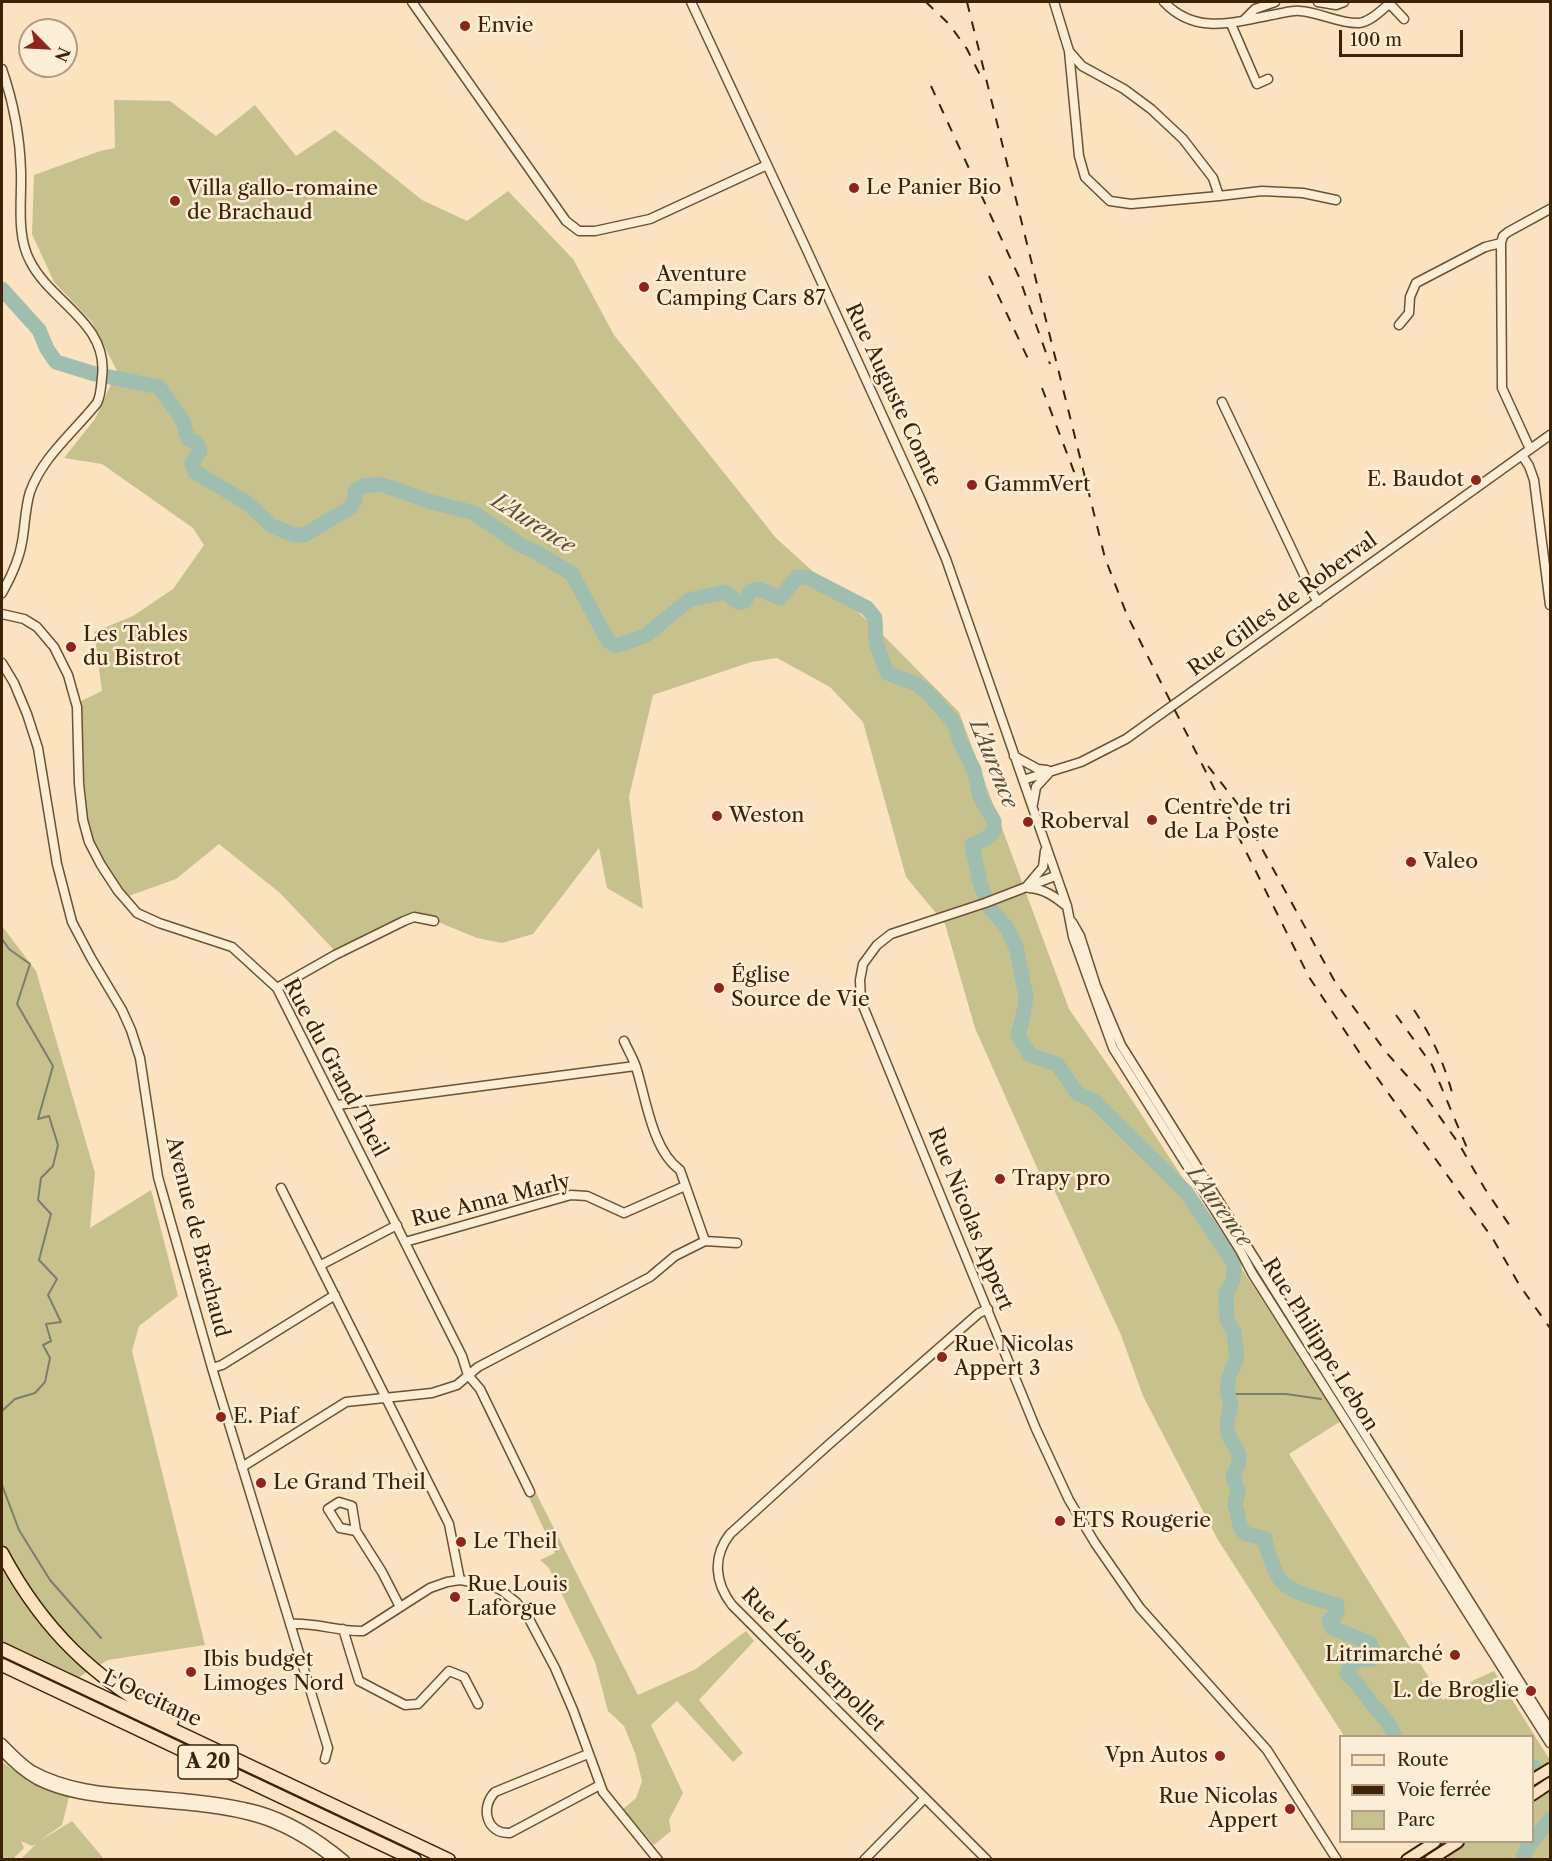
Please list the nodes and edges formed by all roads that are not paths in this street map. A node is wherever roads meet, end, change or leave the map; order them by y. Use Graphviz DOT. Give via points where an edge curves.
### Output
graph roads {
  1 [pos="412,2"];
  2 [pos="691,2"];
  3 [pos="1054,2"];
  4 [pos="1164,2"];
  5 [pos="1275,2"];
  6 [pos="1318,2"];
  7 [pos="1344,2"];
  8 [pos="1389,2"];
  9 [pos="1404,19"];
  10 [pos="1244,20"];
  11 [pos="1231,24"];
  12 [pos="1069,51"];
  13 [pos="2,69"];
  14 [pos="1268,80"];
  15 [pos="767,165"];
  16 [pos="1219,196"];
  17 [pos="1336,200"];
  18 [pos="1551,209"];
  19 [pos="1501,243"];
  20 [pos="1399,325"];
  21 [pos="1222,402"];
  22 [pos="1551,435"];
  23 [pos="1530,449"];
  24 [pos="1522,455"];
  25 [pos="2,593"];
  26 [pos="1318,602"];
  27 [pos="1551,605"];
  28 [pos="2,615"];
  29 [pos="2,663"];
  30 [pos="1014,756"];
  31 [pos="1051,771"];
  32 [pos="1023,780"];
  33 [pos="1033,807"];
  34 [pos="1045,845"];
  35 [pos="1056,876"];
  36 [pos="1026,888"];
  37 [pos="1067,906"];
  38 [pos="434,921"];
  39 [pos="1070,921"];
  40 [pos="278,988"];
  41 [pos="624,1041"];
  42 [pos="635,1066"];
  43 [pos="337,1105"];
  44 [pos="685,1186"];
  45 [pos="281,1188"];
  46 [pos="397,1225"];
  47 [pos="705,1241"];
  48 [pos="405,1242"];
  49 [pos="737,1244"];
  50 [pos="321,1266"];
  51 [pos="335,1295"];
  52 [pos="988,1309"];
  53 [pos="212,1368"];
  54 [pos="468,1375"];
  55 [pos="387,1397"];
  56 [pos="242,1467"];
  57 [pos="530,1492"];
  58 [pos="356,1531"];
  59 [pos="2,1553"];
  60 [pos="460,1580"];
  61 [pos="400,1606"];
  62 [pos="290,1624"];
  63 [pos="343,1629"];
  64 [pos="2,1649"];
  65 [pos="2,1665"];
  66 [pos="478,1704"];
  67 [pos="1551,1730"];
  68 [pos="2,1743"];
  69 [pos="1551,1743"];
  70 [pos="2,1751"];
  71 [pos="588,1754"];
  72 [pos="325,1759"];
  73 [pos="243,1763"];
  74 [pos="1551,1768"];
  75 [pos="1534,1779"];
  76 [pos="1551,1783"];
  77 [pos="600,1785"];
  78 [pos="1534,1794"];
  79 [pos="925,1798"];
  80 [pos="1433,1843"];
  81 [pos="1456,1843"];
  82 [pos="334,1860"];
  83 [pos="345,1860"];
  84 [pos="415,1860"];
  85 [pos="449,1860"];
  86 [pos="658,1860"];
  87 [pos="864,1860"];
  88 [pos="987,1860"];
  89 [pos="1337,1860"];
  90 [pos="1407,1860"];
  91 [pos="1430,1860"];
  1 -- 15 [label="street" via="566,222 579,231 650,219"];
  2 -- 15 [label="street, Rue Auguste Comte"];
  3 -- 12 [label="street"];
  4 -- 11 [label="street" via="1186,18 1211,25"];
  5 -- 10 [label="street" via="1255,9"];
  6 -- 7 [label="street"];
  8 -- 9 [label="street"];
  8 -- 10 [label="street" via="1360,23 1299,11"];
  10 -- 11 [label="street"];
  11 -- 14 [label="street" via="1257,84"];
  12 -- 16 [label="street" via="1082,66 1151,109 1183,139 1214,178"];
  12 -- 16 [label="street" via="1079,156 1085,177 1094,187 1110,201 1131,204"];
  13 -- 25 [label="street" via="18,138 26,251 41,277 91,332 104,366 97,403 55,450 37,477 16,567"];
  15 -- 30 [label="street, Rue Auguste Comte" via="946,559"];
  16 -- 17 [label="street" via="1262,191"];
  18 -- 19 [label="street" via="1508,231"];
  19 -- 20 [label="street" via="1485,247 1416,283 1409,313"];
  19 -- 23 [label="street" via="1502,388"];
  21 -- 26 [label="street"];
  22 -- 23 [label="street, Rue Gilles de Roberval"];
  23 -- 24 [label="street, Rue Gilles de Roberval"];
  24 -- 26 [label="street, Rue Gilles de Roberval"];
  24 -- 27 [label="street" via="1534,480"];
  26 -- 31 [label="street, Rue Gilles de Roberval" via="1126,740 1081,762"];
  28 -- 40 [label="street, Rue du Grand Theil" via="24,619 37,627 54,647 68,675 77,707 83,820 89,842 118,891 137,913 232,947"];
  29 -- 53 [label="street, Avenue de Brachaud" via="14,683 38,748 57,864 72,922 122,1010 140,1058 158,1177"];
  30 -- 31 [label="street" via="1038,769"];
  30 -- 32 [label="street, Rue Auguste Comte"];
  31 -- 32 [label="street, Rue Gilles de Roberval"];
  31 -- 33 [label="street" via="1036,787"];
  32 -- 33 [label="street, Rue Philippe Lebon"];
  33 -- 34 [label="street, Rue Philippe Lebon"];
  34 -- 35 [label="street, Rue Philippe Lebon"];
  34 -- 36 [label="street" via="1042,867"];
  35 -- 36 [label="street, Rue Nicolas Appert"];
  35 -- 37 [label="street, Rue Philippe Lebon"];
  36 -- 37 [label="street" via="1048,893"];
  36 -- 52 [label="street, Rue Nicolas Appert" via="891,934 866,959 860,980 861,1001"];
  37 -- 39 [label="street, Rue Philippe Lebon"];
  38 -- 40 [label="street" via="414,917 404,921"];
  39 -- 67 [label="street, Rue Philippe Lebon" via="1080,936 1120,1045"];
  39 -- 69 [label="street, Rue Philippe Lebon" via="1113,1048"];
  40 -- 43 [label="street, Rue du Grand Theil"];
  41 -- 42 [label="street"];
  42 -- 43 [label="street"];
  42 -- 44 [label="street" via="662,1151 680,1170"];
  43 -- 46 [label="street, Rue du Grand Theil"];
  44 -- 47 [label="street"];
  44 -- 48 [label="street, Rue Anna Marly" via="624,1213 587,1196 571,1195"];
  45 -- 50 [label="street"];
  46 -- 48 [label="street, Rue du Grand Theil"];
  46 -- 50 [label="street"];
  47 -- 49 [label="street"];
  47 -- 54 [label="street" via="675,1256 650,1277"];
  48 -- 54 [label="street, Rue du Grand Theil"];
  50 -- 51 [label="street"];
  51 -- 53 [label="street"];
  51 -- 55 [label="street"];
  52 -- 79 [label="street, Rue Léon Serpollet" via="826,1446 730,1534 719,1560 720,1586 732,1605"];
  52 -- 89 [label="street, Rue Nicolas Appert" via="1036,1429 1069,1500 1095,1543 1140,1608 1267,1750"];
  53 -- 56 [label="street, Avenue de Brachaud"];
  54 -- 55 [label="street" via="456,1385 432,1393"];
  54 -- 57 [label="street, Rue du Grand Theil" via="480,1389"];
  55 -- 56 [label="street" via="346,1402"];
  55 -- 60 [label="street" via="449,1524"];
  56 -- 62 [label="street, Avenue de Brachaud"];
  58 -- 61 [label="street"];
  59 -- 73 [label="highway" via="33,1606 77,1656 130,1697"];
  60 -- 61 [label="street" via="430,1588"];
  60 -- 71 [label="street" via="501,1590 528,1617 555,1668"];
  61 -- 63 [label="street" via="363,1631"];
  62 -- 63 [label="street"];
  62 -- 72 [label="street, Avenue de Brachaud" via="327,1748"];
  63 -- 66 [label="street" via="359,1680 405,1705 418,1704 449,1671 464,1677"];
  64 -- 73 [label="highway, L'Occitane / A 20"];
  65 -- 84 [label="highway, L'Occitane / A 20"];
  68 -- 83 [label="street" via="30,1768 67,1785 260,1811 295,1826"];
  70 -- 82 [label="street" via="35,1779 58,1789 258,1818 292,1832"];
  71 -- 77 [label="street"];
  71 -- 77 [label="street" via="495,1792 489,1798 486,1814 491,1825 510,1833"];
  73 -- 85 [label="highway, L'Occitane / A 20"];
  74 -- 75 [label="main road"];
  76 -- 78 [label="main road"];
  77 -- 86 [label="street"];
  79 -- 87 [label="street"];
  79 -- 88 [label="street, Rue Léon Serpollet"];
  80 -- 90 [label="main road"];
  81 -- 91 [label="main road"];
}
